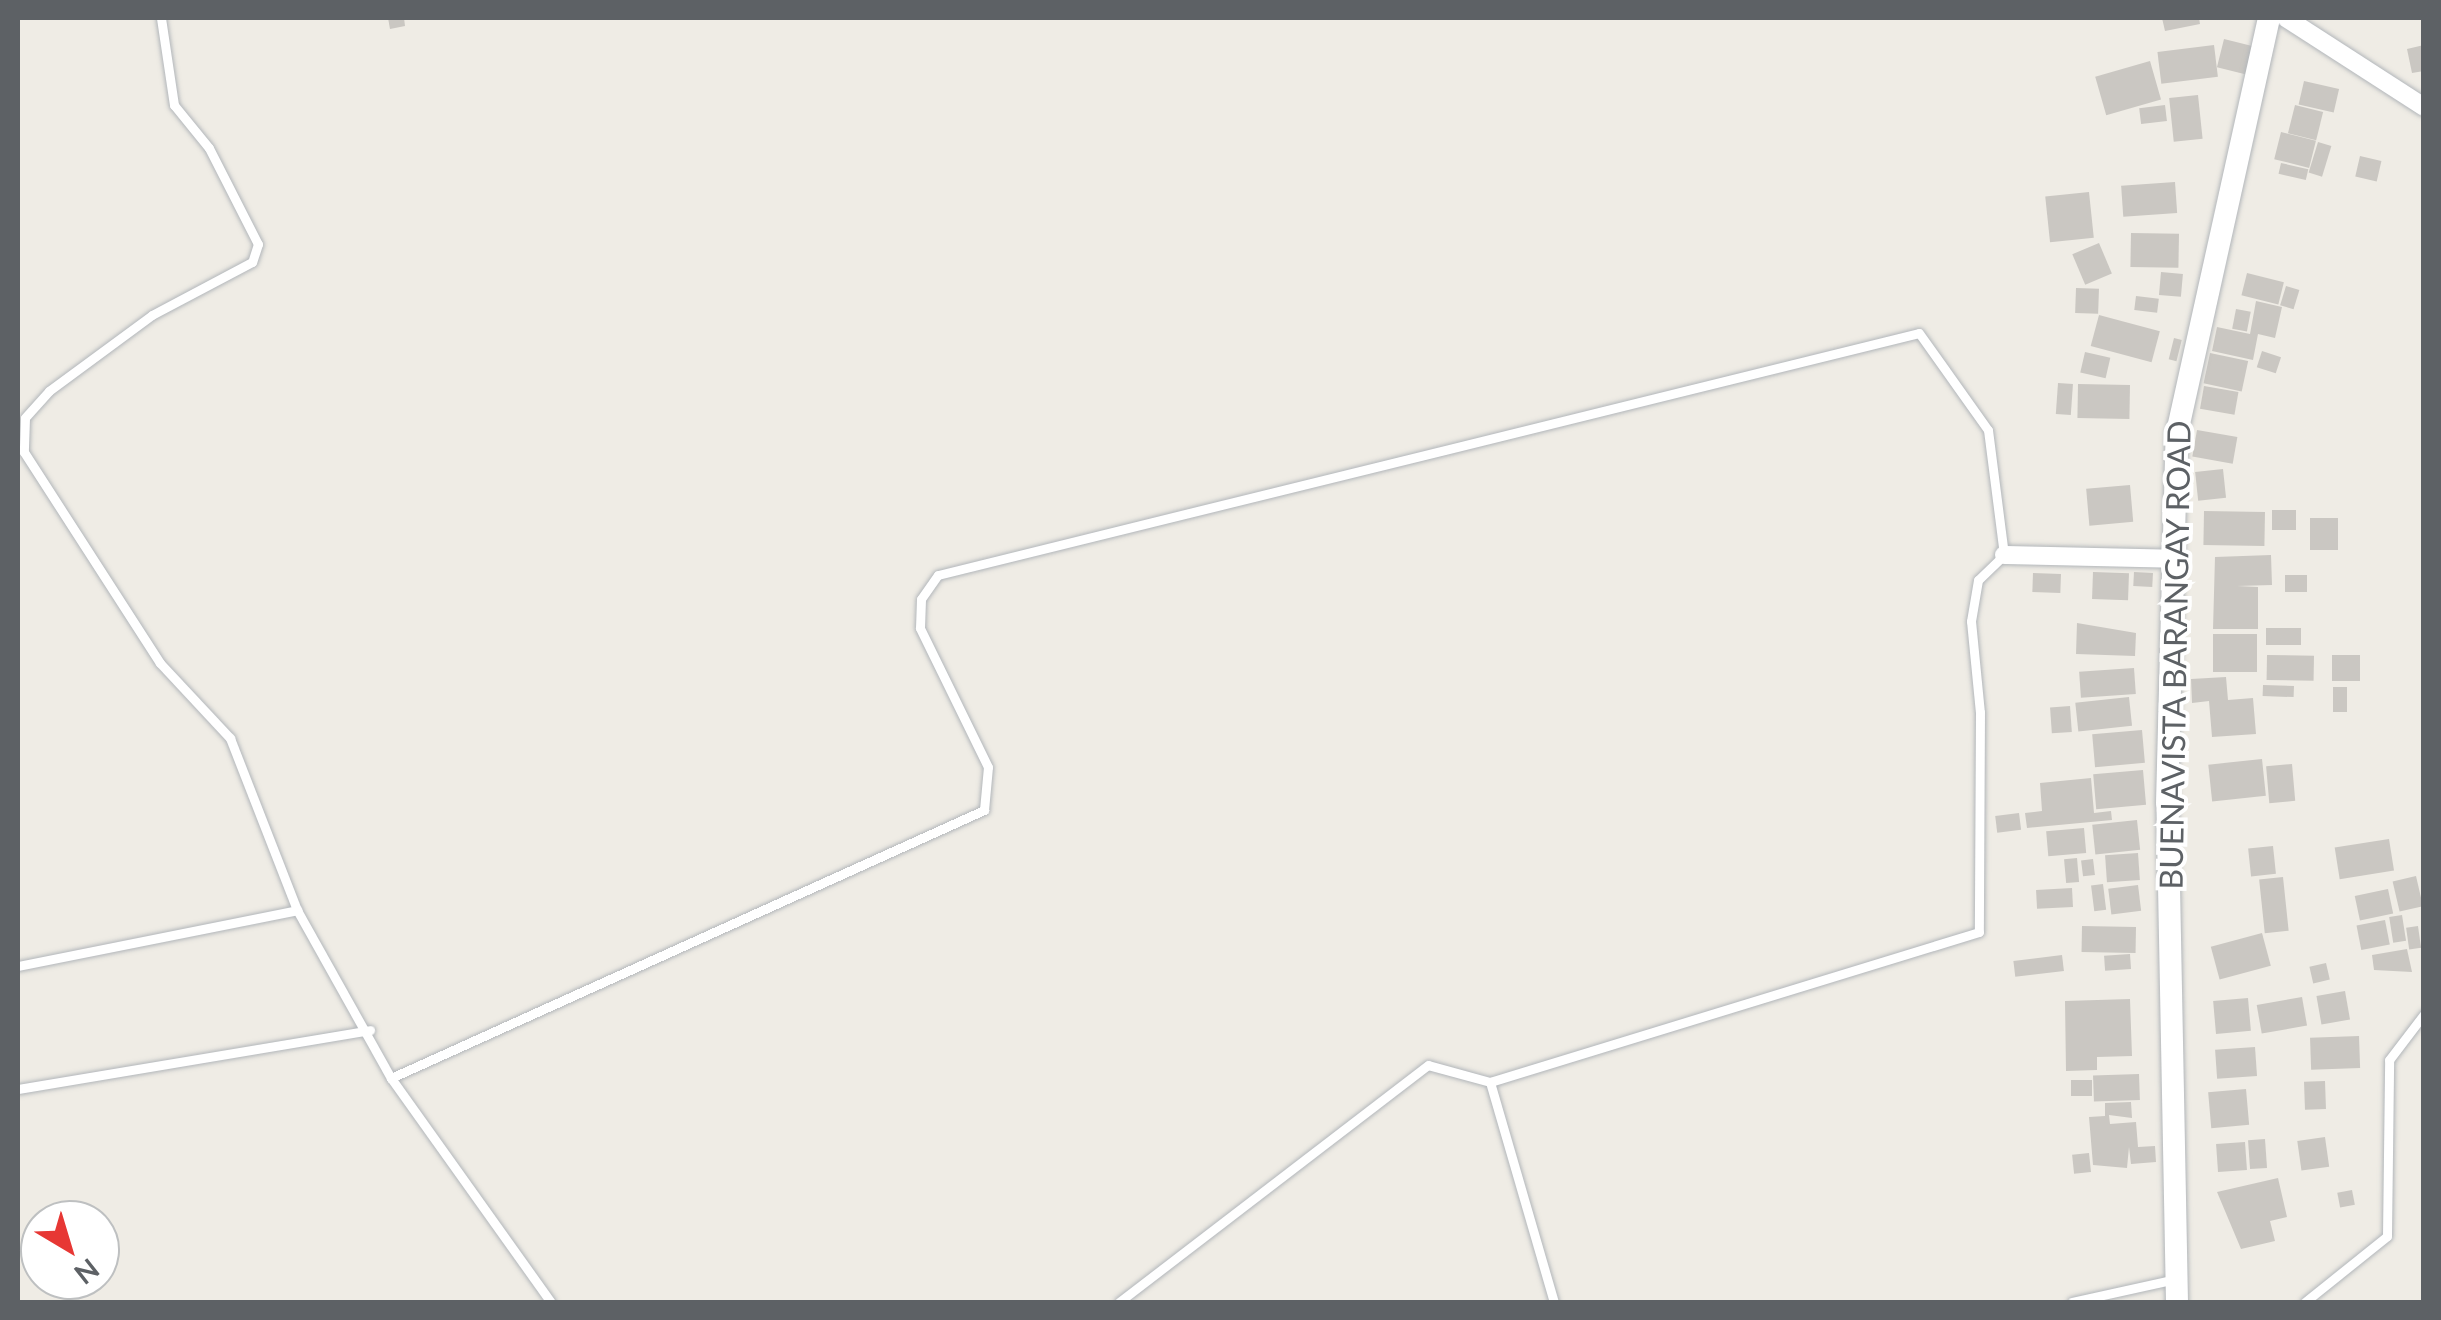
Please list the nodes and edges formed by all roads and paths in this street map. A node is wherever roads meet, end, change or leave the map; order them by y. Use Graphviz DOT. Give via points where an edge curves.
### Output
graph roads {
  1 [pos="160,18"];
  2 [pos="2269,18"];
  3 [pos="2286,18"];
  4 [pos="2424,107"];
  5 [pos="2004,555"];
  6 [pos="2175,559"];
  7 [pos="297,910"];
  8 [pos="18,966"];
  9 [pos="2424,1014"];
  10 [pos="370,1030"];
  11 [pos="391,1078"];
  12 [pos="1490,1082"];
  13 [pos="18,1089"];
  14 [pos="2176,1291"];
  15 [pos="550,1302"];
  16 [pos="1118,1302"];
  17 [pos="1554,1302"];
  18 [pos="2072,1302"];
  19 [pos="2305,1302"];
  1 -- 7 [label="lane" via="174,105 210,148 258,244 252,262 152,314 49,391 24,418 24,452 160,663 230,738"];
  2 -- 6 [label="street, BUENAVISTA BARANGAY ROAD" via="2182,392"];
  3 -- 4 [label="street"];
  5 -- 6 [label="street"];
  5 -- 11 [label="lane" via="1988,430 1919,333 938,574 921,599 920,628 988,767 984,810"];
  5 -- 12 [label="lane" via="1978,580 1971,621 1980,712 1979,932"];
  6 -- 14 [label="street, BUENAVISTA BARANGAY ROAD" via="2166,803"];
  7 -- 8 [label="lane"];
  7 -- 10 [label="lane"];
  9 -- 19 [label="lane" via="2390,1060 2387,1236"];
  10 -- 11 [label="lane"];
  10 -- 13 [label="lane"];
  11 -- 15 [label="lane"];
  12 -- 16 [label="lane" via="1428,1065 1400,1081"];
  12 -- 17 [label="lane"];
  14 -- 18 [label="lane"];
}
